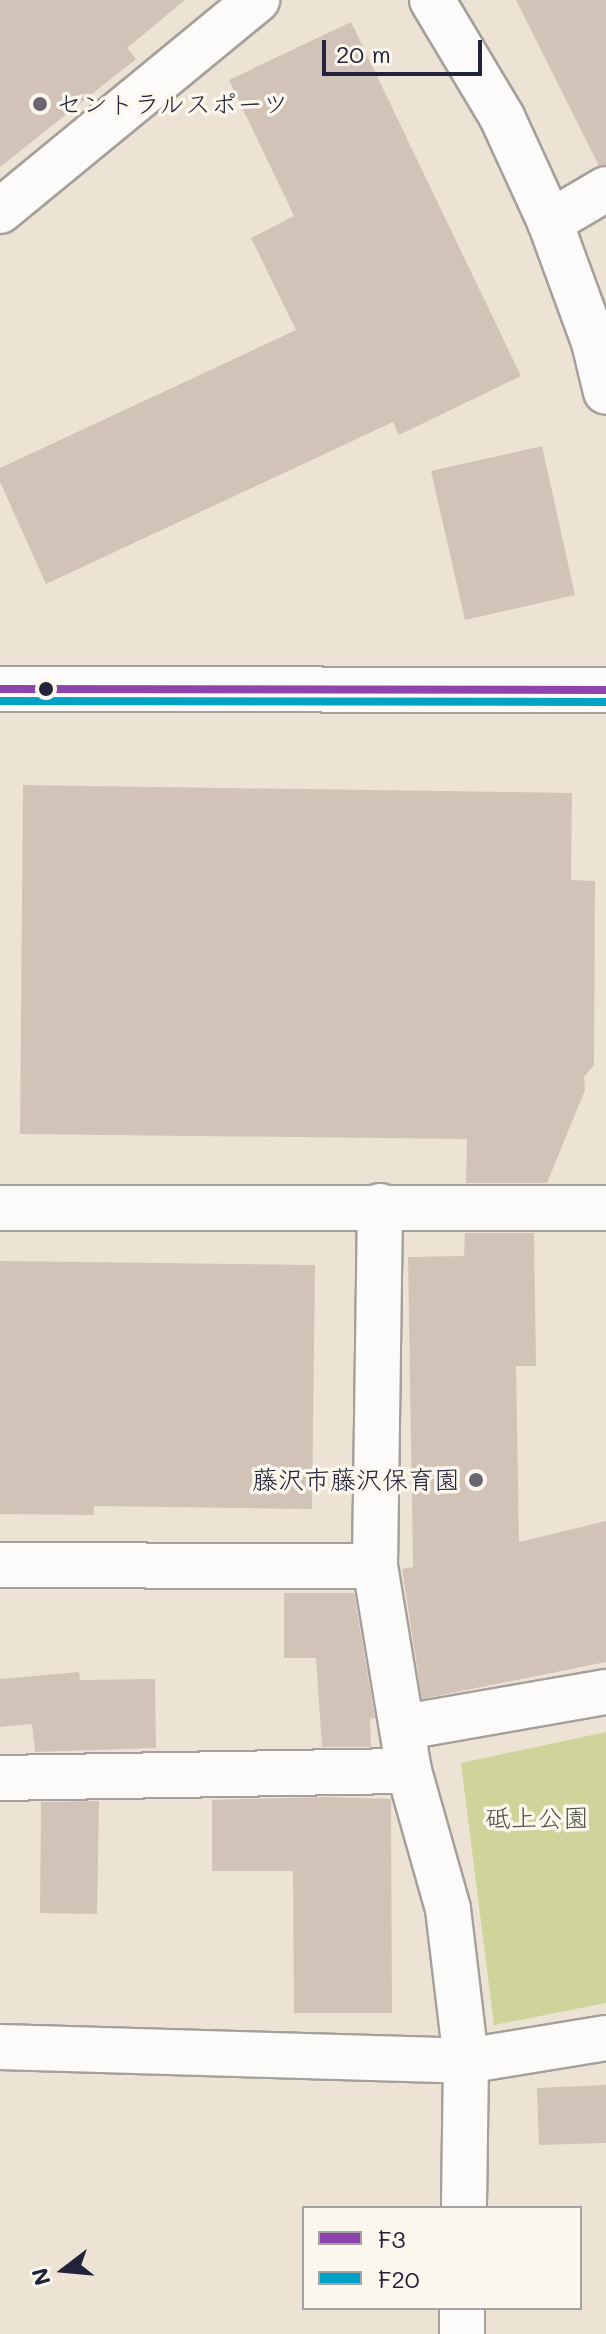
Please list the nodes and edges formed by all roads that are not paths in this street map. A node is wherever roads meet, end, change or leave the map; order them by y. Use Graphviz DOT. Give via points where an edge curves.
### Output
graph roads {
  1 [pos="257,0"];
  2 [pos="432,0"];
  3 [pos="606,189"];
  4 [pos="0,211"];
  5 [pos="550,222"];
  6 [pos="606,392"];
  7 [pos="0,689"];
  8 [pos="606,690"];
  9 [pos="380,1206"];
  10 [pos="0,1208"];
  11 [pos="606,1208"];
  12 [pos="0,1565"];
  13 [pos="375,1566"];
  14 [pos="606,1692"];
  15 [pos="405,1727"];
  16 [pos="409,1771"];
  17 [pos="0,1778"];
  18 [pos="606,2038"];
  19 [pos="0,2047"];
  20 [pos="466,2061"];
  21 [pos="464,2206"];
  22 [pos="462,2310"];
  23 [pos="462,2334"];
  1 -- 4 [label="main road"];
  2 -- 5 [label="main road" via="502,117"];
  3 -- 5 [label="main road"];
  5 -- 6 [label="main road" via="594,342"];
  7 -- 8 [label="main road"];
  9 -- 10 [label="main road"];
  9 -- 11 [label="main road"];
  9 -- 13 [label="main road"];
  12 -- 13 [label="main road"];
  13 -- 15 [label="main road"];
  14 -- 15 [label="main road"];
  15 -- 16 [label="main road"];
  16 -- 17 [label="main road"];
  16 -- 20 [label="main road" via="448,1909"];
  18 -- 20 [label="main road"];
  19 -- 20 [label="main road"];
  20 -- 21 [label="main road"];
  22 -- 23 [label="main road"];
}
